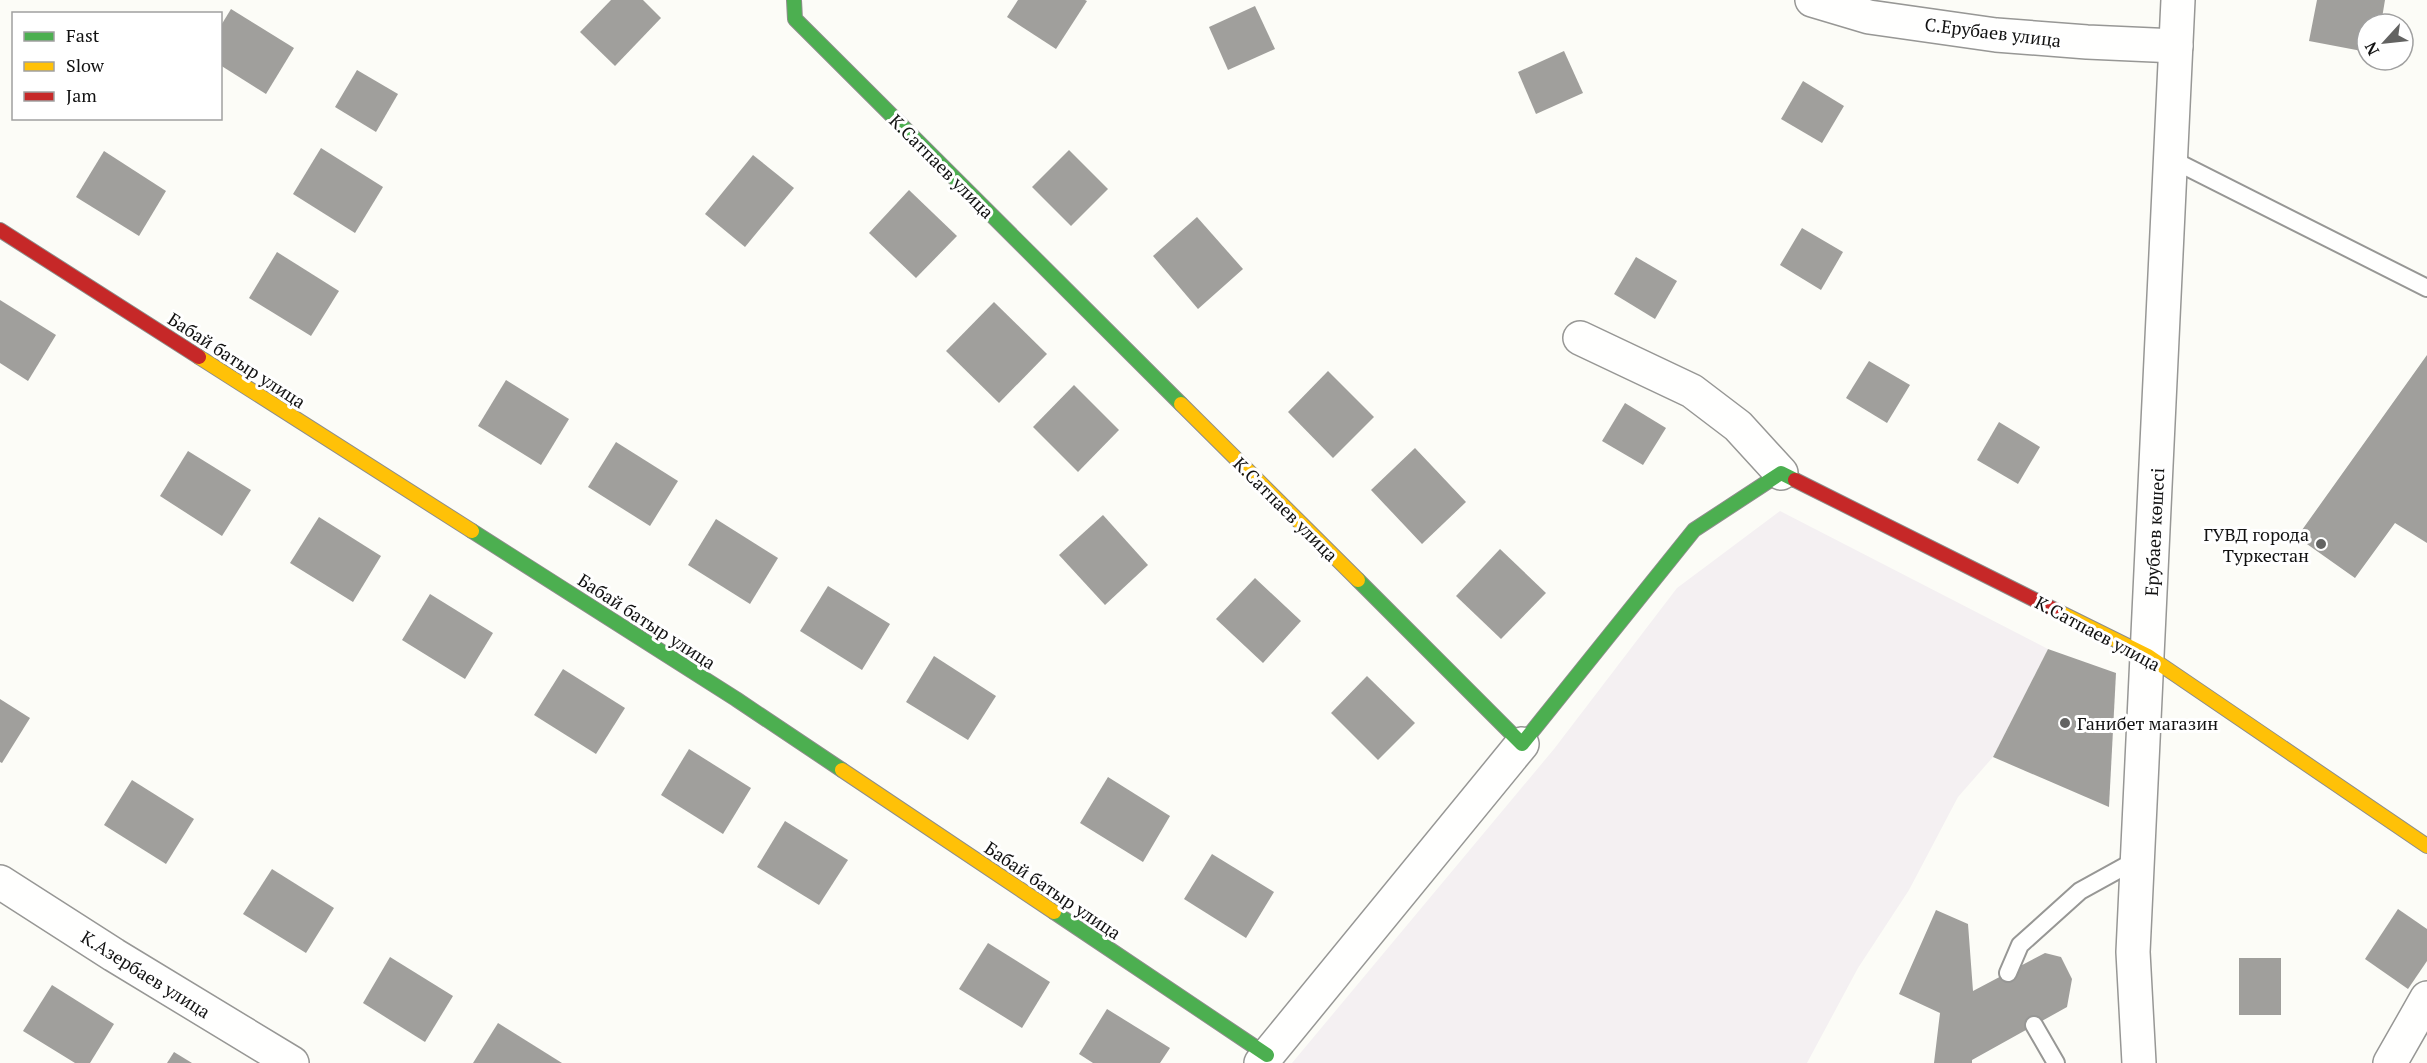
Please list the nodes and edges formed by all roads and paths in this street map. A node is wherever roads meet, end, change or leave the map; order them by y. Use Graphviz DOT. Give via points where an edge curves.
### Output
graph roads {
  1 [pos="794,0"];
  2 [pos="1812,0"];
  3 [pos="2178,0"];
  4 [pos="2176,46"];
  5 [pos="2171,159"];
  6 [pos="0,230"];
  7 [pos="2427,288"];
  8 [pos="1580,338"];
  9 [pos="1781,473"];
  10 [pos="2148,656"];
  11 [pos="1522,744"];
  12 [pos="2427,846"];
  13 [pos="2138,859"];
  14 [pos="0,882"];
  15 [pos="2008,973"];
  16 [pos="2427,998"];
  17 [pos="2034,1025"];
  18 [pos="1264,1059"];
  19 [pos="292,1063"];
  20 [pos="2056,1063"];
  21 [pos="2139,1063"];
  22 [pos="2390,1063"];
  1 -- 11 [label="street, К.Сатпаев улица" via="795,19"];
  2 -- 4 [label="street, С.Ерубаев улица" via="1869,16 1996,35"];
  3 -- 4 [label="street, Ерубаев көшесі"];
  4 -- 5 [label="street, Ерубаев көшесі"];
  5 -- 7 [label="lane"];
  5 -- 10 [label="street, Ерубаев көшесі"];
  6 -- 18 [label="street, Бабай батыр улица" via="736,699"];
  8 -- 9 [label="street, К.Сатпаев улица" via="1692,391 1738,426"];
  9 -- 10 [label="street, К.Сатпаев улица"];
  9 -- 11 [label="street" via="1694,530"];
  10 -- 12 [label="street, К.Сатпаев улица"];
  10 -- 13 [label="street, Ерубаев көшесі"];
  11 -- 18 [label="street"];
  13 -- 15 [label="lane" via="2080,891 2020,945"];
  13 -- 21 [label="street, Ерубаев көшесі" via="2133,952"];
  14 -- 19 [label="street, К.Азербаев улица"];
  16 -- 22 [label="street"];
  17 -- 20 [label="lane"];
}
